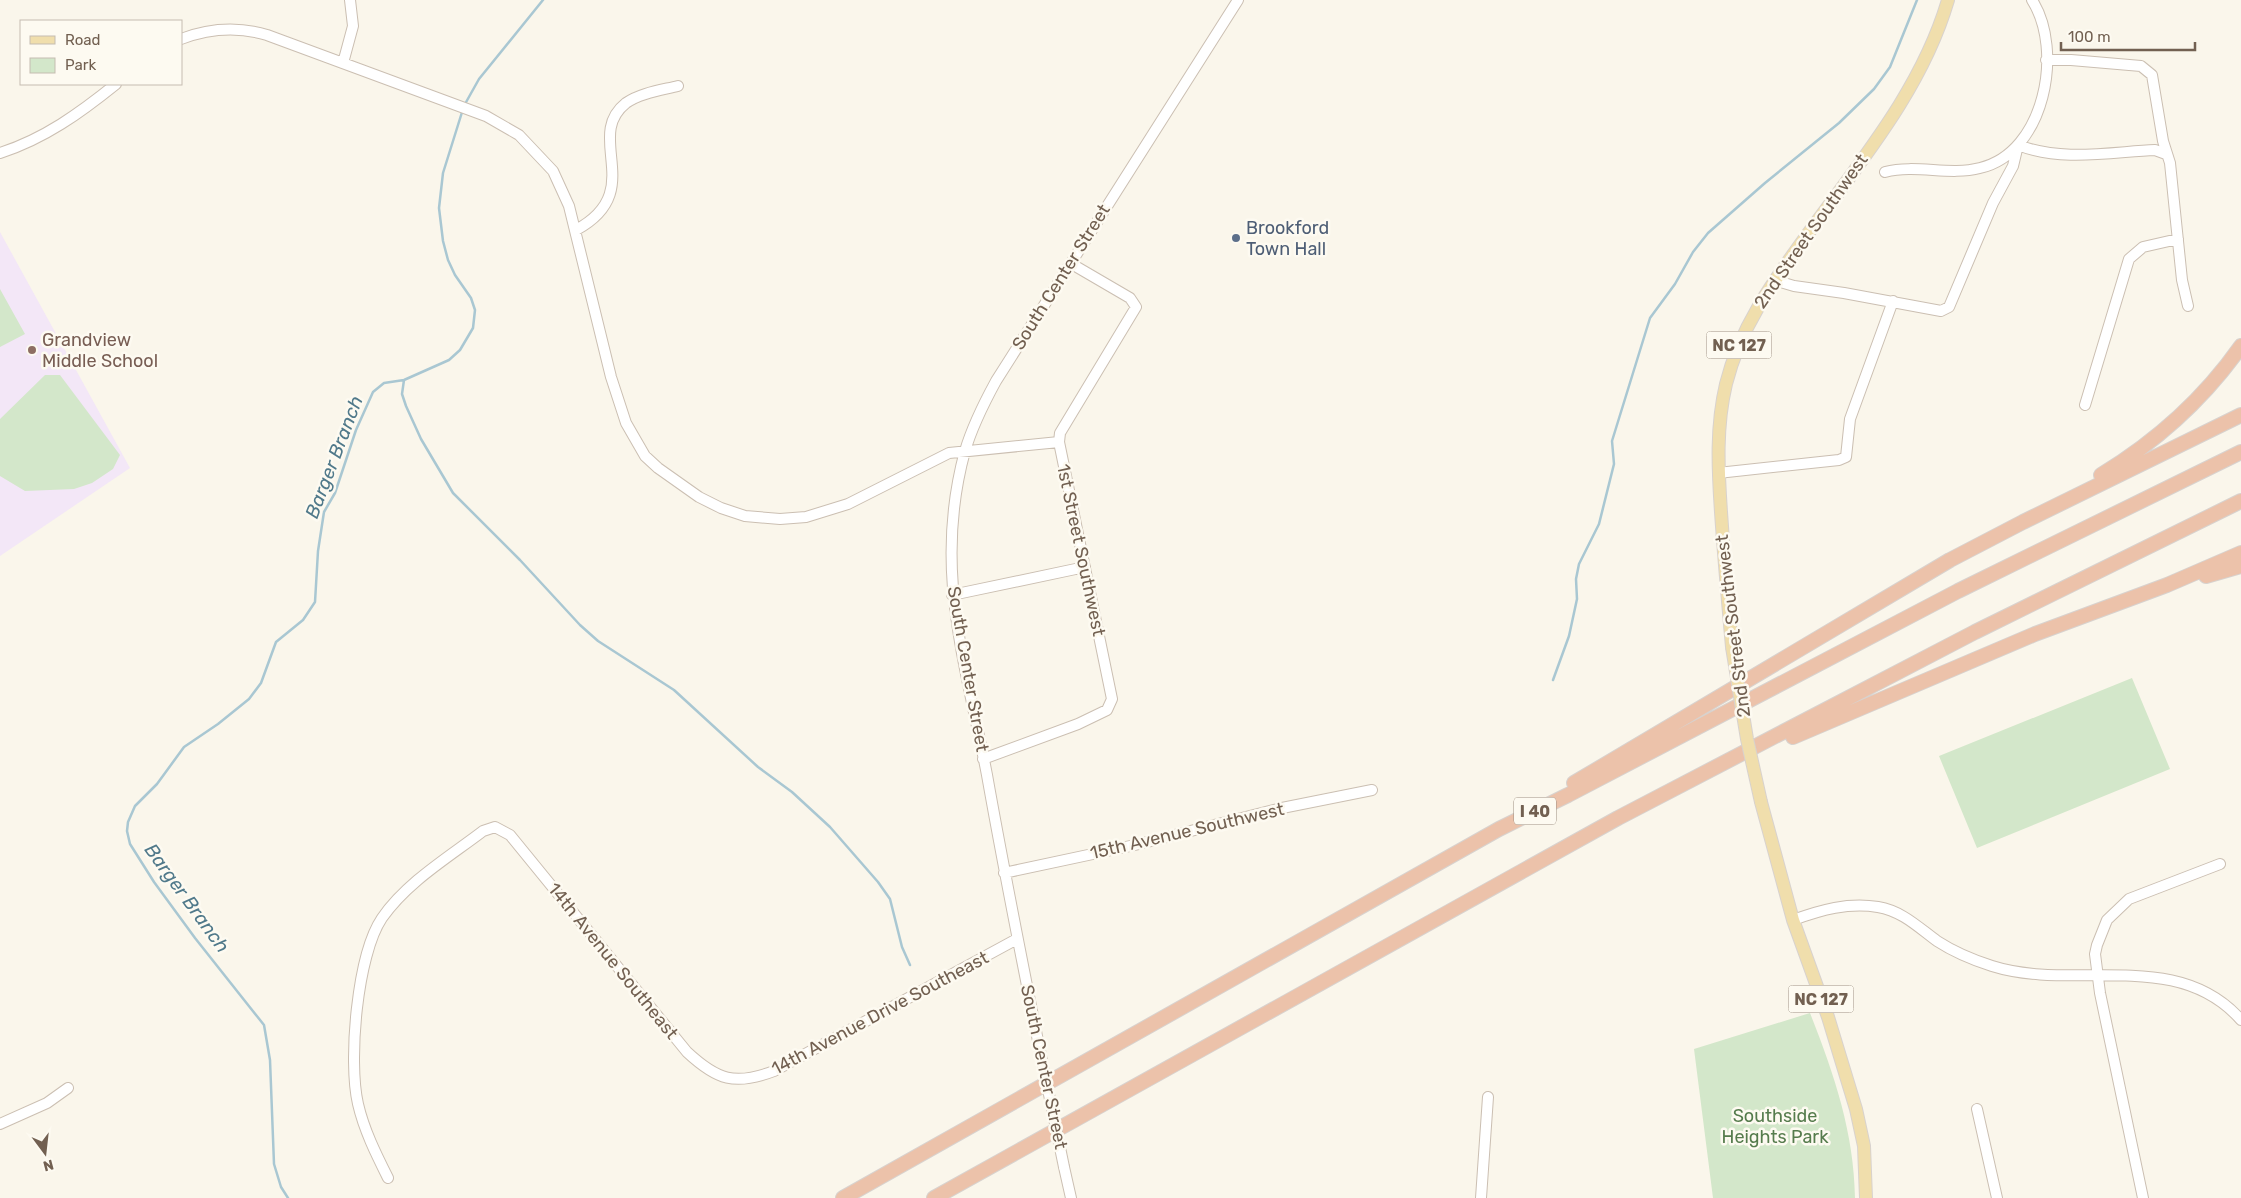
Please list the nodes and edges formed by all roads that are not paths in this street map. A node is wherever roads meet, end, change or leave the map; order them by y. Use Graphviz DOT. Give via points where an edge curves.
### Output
graph roads {
  1 [pos="350,0"];
  2 [pos="1238,0"];
  3 [pos="1948,0"];
  4 [pos="2032,0"];
  5 [pos="182,39"];
  6 [pos="2046,60"];
  7 [pos="343,63"];
  8 [pos="115,85"];
  9 [pos="678,86"];
  10 [pos="2018,145"];
  11 [pos="0,153"];
  12 [pos="2166,154"];
  13 [pos="1885,172"];
  14 [pos="576,230"];
  15 [pos="2178,239"];
  16 [pos="1070,263"];
  17 [pos="1774,280"];
  18 [pos="1893,301"];
  19 [pos="2188,306"];
  20 [pos="2241,346"];
  21 [pos="2085,405"];
  22 [pos="2241,415"];
  23 [pos="1059,442"];
  24 [pos="965,450"];
  25 [pos="2241,452"];
  26 [pos="1718,473"];
  27 [pos="2241,500"];
  28 [pos="2023,522"];
  29 [pos="2241,554"];
  30 [pos="2241,566"];
  31 [pos="1085,567"];
  32 [pos="952,595"];
  33 [pos="2138,595"];
  34 [pos="984,759"];
  35 [pos="1722,766"];
  36 [pos="1372,790"];
  37 [pos="1532,813"];
  38 [pos="2220,864"];
  39 [pos="1004,873"];
  40 [pos="1793,920"];
  41 [pos="1017,940"];
  42 [pos="2098,975"];
  43 [pos="2241,1020"];
  44 [pos="740,1080"];
  45 [pos="68,1088"];
  46 [pos="1488,1097"];
  47 [pos="1977,1109"];
  48 [pos="0,1124"];
  49 [pos="388,1178"];
  50 [pos="842,1198"];
  51 [pos="934,1198"];
  52 [pos="1071,1198"];
  53 [pos="1481,1198"];
  54 [pos="1866,1198"];
  55 [pos="1997,1198"];
  56 [pos="2143,1198"];
  1 -- 7 [label="street" via="353,26"];
  2 -- 16 [label="street, South Center Street"];
  3 -- 17 [label="main road, 2nd Street Southwest / NC 127" via="1930,48 1908,91"];
  4 -- 6 [label="street" via="2039,13 2046,42"];
  5 -- 7 [label="street" via="222,28 252,31"];
  6 -- 10 [label="street" via="2046,80 2040,106"];
  6 -- 12 [label="street" via="2141,66 2149,71"];
  7 -- 14 [label="street" via="486,116 519,135 553,171"];
  8 -- 11 [label="street" via="64,123 30,142"];
  9 -- 14 [label="street" via="639,96 619,111 610,131 610,194 600,213"];
  10 -- 12 [label="street" via="2061,154 2155,150"];
  10 -- 13 [label="street" via="2004,158 1982,168 1953,171 1910,168"];
  10 -- 18 [label="street" via="2014,166 1993,203 1949,307 1941,310"];
  12 -- 15 [label="street" via="2170,163"];
  14 -- 24 [label="street" via="611,377 626,423 649,460 699,497 745,516 806,517 848,504 935,458"];
  15 -- 19 [label="street"];
  15 -- 21 [label="street" via="2142,247 2129,259"];
  16 -- 23 [label="street" via="1130,298 1136,306 1060,433"];
  16 -- 24 [label="street, South Center Street" via="996,381"];
  17 -- 18 [label="street"];
  17 -- 26 [label="main road, 2nd Street Southwest / NC 127" via="1743,332 1730,371 1720,419"];
  18 -- 26 [label="street" via="1850,419 1846,457"];
  20 -- 28 [label="highway" via="2211,386 2158,437"];
  22 -- 28 [label="highway"];
  23 -- 24 [label="street"];
  23 -- 31 [label="street, 1st Street Southwest"];
  24 -- 32 [label="street, South Center Street" via="952,528"];
  25 -- 37 [label="highway, I 40" via="1958,591"];
  26 -- 40 [label="main road, 2nd Street Southwest / NC 127, bridge" via="1732,647 1747,739"];
  27 -- 35 [label="highway, I 40" via="1976,632"];
  28 -- 37 [label="highway" via="1889,595 1641,741"];
  29 -- 33 [label="highway"];
  30 -- 33 [label="highway"];
  31 -- 32 [label="street"];
  31 -- 34 [label="street, 1st Street Southwest" via="1112,698 1107,710"];
  32 -- 34 [label="street, South Center Street"];
  33 -- 35 [label="highway" via="2035,634"];
  34 -- 39 [label="street, South Center Street"];
  35 -- 51 [label="highway, I 40" via="1489,888"];
  36 -- 39 [label="street, 15th Avenue Southwest"];
  37 -- 50 [label="highway, I 40"];
  38 -- 42 [label="street" via="2139,894 2121,906 2107,920 2099,936 2095,954"];
  39 -- 41 [label="street, South Center Street"];
  40 -- 42 [label="street" via="1840,906 1882,908 1913,921 1953,950 1993,967 2025,973"];
  40 -- 54 [label="main road, 2nd Street Southwest / NC 127" via="1831,1025 1856,1109 1864,1146"];
  41 -- 44 [label="street, 14th Avenue Drive Southeast" via="790,1062 756,1078"];
  41 -- 52 [label="street, South Center Street, bridge"];
  42 -- 43 [label="street" via="2165,978 2191,984 2220,1000"];
  42 -- 56 [label="street"];
  44 -- 49 [label="street, 14th Avenue Southeast" via="705,1069 687,1052 510,835 495,828 483,831 401,895 382,919 372,941 360,992 354,1080 364,1124"];
  45 -- 48 [label="street" via="46,1103"];
  46 -- 53 [label="street"];
  47 -- 55 [label="street"];
}
